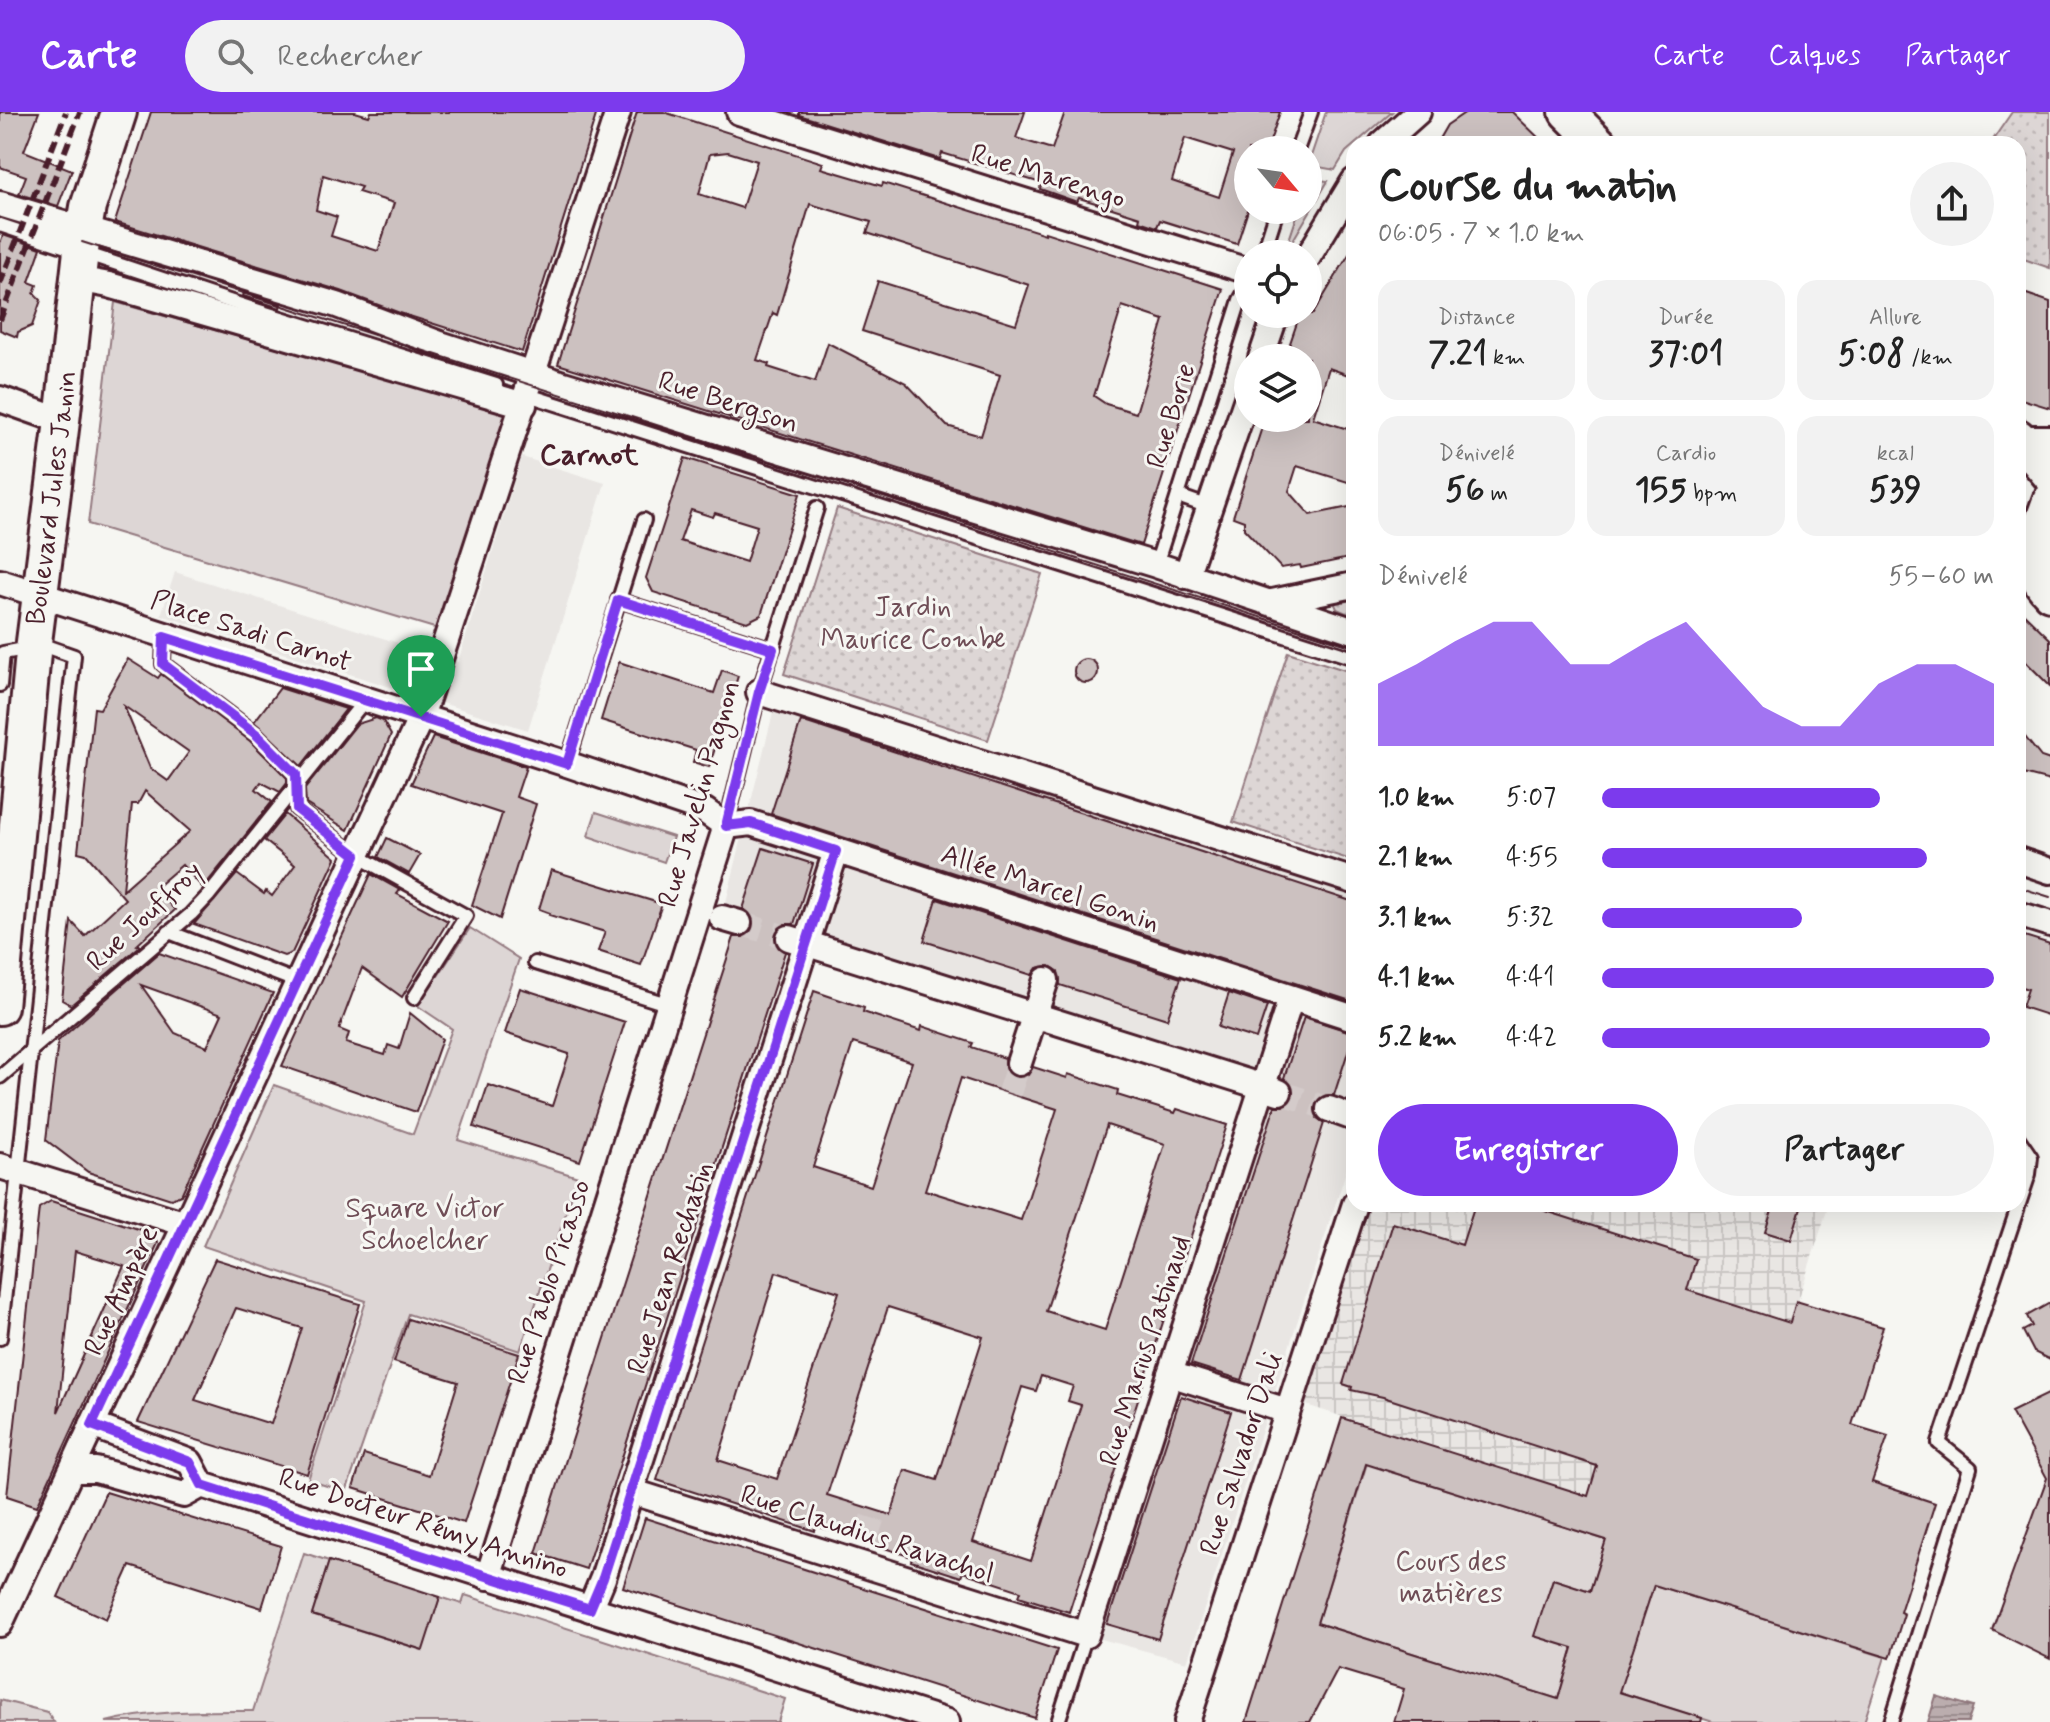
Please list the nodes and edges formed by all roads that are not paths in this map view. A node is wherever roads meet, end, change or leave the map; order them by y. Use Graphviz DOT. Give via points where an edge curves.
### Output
graph roads {
  1 [pos="119,112"];
  2 [pos="618,112"];
  3 [pos="739,112"];
  4 [pos="1311,112"];
  5 [pos="1418,112"];
  6 [pos="1567,112"];
  7 [pos="1302,136"];
  8 [pos="1391,136"];
  9 [pos="1591,136"];
  10 [pos="1346,194"];
  11 [pos="0,204"];
  12 [pos="0,216"];
  13 [pos="0,225"];
  14 [pos="1318,240"];
  15 [pos="76,247"];
  16 [pos="1234,267"];
  17 [pos="1234,319"];
  18 [pos="528,391"];
  19 [pos="0,399"];
  20 [pos="62,421"];
  21 [pos="1235,432"];
  22 [pos="2029,437"];
  23 [pos="2050,475"];
  24 [pos="1178,496"];
  25 [pos="2050,501"];
  26 [pos="1209,507"];
  27 [pos="817,508"];
  28 [pos="644,520"];
  29 [pos="2026,548"];
  30 [pos="1156,565"];
  31 [pos="1186,576"];
  32 [pos="0,582"];
  33 [pos="1346,587"];
  34 [pos="2050,593"];
  35 [pos="40,595"];
  36 [pos="618,600"];
  37 [pos="1269,602"];
  38 [pos="1346,628"];
  39 [pos="164,637"];
  40 [pos="34,645"];
  41 [pos="773,649"];
  42 [pos="1346,655"];
  43 [pos="0,685"];
  44 [pos="759,692"];
  45 [pos="365,700"];
  46 [pos="421,717"];
  47 [pos="567,764"];
  48 [pos="297,788"];
  49 [pos="726,826"];
  50 [pos="836,851"];
  51 [pos="356,855"];
  52 [pos="2026,863"];
  53 [pos="2050,871"];
  54 [pos="1346,878"];
  55 [pos="2026,916"];
  56 [pos="2050,924"];
  57 [pos="169,932"];
  58 [pos="798,941"];
  59 [pos="535,963"];
  60 [pos="1046,980"];
  61 [pos="298,982"];
  62 [pos="414,998"];
  63 [pos="1291,998"];
  64 [pos="670,1005"];
  65 [pos="0,1007"];
  66 [pos="1034,1015"];
  67 [pos="1346,1015"];
  68 [pos="33,1049"];
  69 [pos="1019,1063"];
  70 [pos="0,1077"];
  71 [pos="1271,1089"];
  72 [pos="1329,1109"];
  73 [pos="1346,1115"];
  74 [pos="2026,1150"];
  75 [pos="10,1169"];
  76 [pos="2026,1183"];
  77 [pos="1352,1212"];
  78 [pos="2016,1212"];
  79 [pos="186,1224"];
  80 [pos="0,1338"];
  81 [pos="1170,1374"];
  82 [pos="1287,1411"];
  83 [pos="92,1425"];
  84 [pos="72,1470"];
  85 [pos="202,1485"];
  86 [pos="630,1491"];
  87 [pos="488,1577"];
  88 [pos="590,1609"];
  89 [pos="3,1612"];
  90 [pos="1086,1635"];
  91 [pos="947,1722"];
  92 [pos="1058,1722"];
  93 [pos="1187,1722"];
  94 [pos="1891,1722"];
  1 -- 15 [label="main road, Boulevard Jules Janin"];
  2 -- 18 [label="street"];
  3 -- 16 [label="street, Rue Marengo"];
  4 -- 7 [label="lane"];
  5 -- 8 [label="street"];
  6 -- 9 [label="main road"];
  10 -- 14 [label="street"];
  11 -- 15 [label="street"];
  12 -- 15 [label="lane"];
  13 -- 15 [label="lane"];
  15 -- 18 [label="street, Rue Bergson" via="337,305 440,344"];
  15 -- 18 [label="street, Rue Bergson" via="109,285"];
  15 -- 20 [label="main road, Boulevard Jules Janin"];
  17 -- 24 [label="lane, Rue Borie"];
  18 -- 30 [label="street, Rue Bergson" via="831,468"];
  18 -- 42 [label="lane"];
  18 -- 46 [label="street"];
  19 -- 20 [label="street"];
  20 -- 35 [label="main road, Boulevard Jules Janin"];
  21 -- 26 [label="street"];
  22 -- 23 [label="main road"];
  24 -- 26 [label="lane"];
  24 -- 30 [label="lane, Rue Borie"];
  25 -- 29 [label="main road"];
  26 -- 31 [label="street"];
  27 -- 41 [label="lane, Rue Javelin Pagnon"];
  28 -- 36 [label="lane"];
  29 -- 34 [label="main road"];
  30 -- 31 [label="street, Rue Bergson"];
  31 -- 37 [label="street, Rue Bergson"];
  32 -- 35 [label="street, Place Sadi Carnot"];
  33 -- 37 [label="street"];
  35 -- 39 [label="street, Place Sadi Carnot"];
  35 -- 40 [label="main road, Boulevard Jules Janin"];
  36 -- 41 [label="lane"];
  36 -- 47 [label="lane"];
  37 -- 38 [label="street, Rue Bergson"];
  39 -- 45 [label="street, Place Sadi Carnot"];
  39 -- 48 [label="lane" via="163,664 256,734 296,774"];
  40 -- 43 [label="lane" via="3,653"];
  40 -- 65 [label="main road, Boulevard Jules Janin"];
  40 -- 68 [label="lane" via="74,656"];
  41 -- 44 [label="lane, Rue Javelin Pagnon"];
  44 -- 49 [label="lane, Rue Javelin Pagnon"];
  44 -- 54 [label="street"];
  45 -- 46 [label="street, Place Sadi Carnot"];
  45 -- 48 [label="lane, Rue Jouffroy"];
  46 -- 47 [label="street, Place Sadi Carnot"];
  46 -- 51 [label="street, Rue Ampère"];
  47 -- 49 [label="street, Place Sadi Carnot" via="705,811"];
  48 -- 51 [label="lane" via="297,809"];
  48 -- 57 [label="lane, Rue Jouffroy" via="209,895"];
  49 -- 50 [label="street, Allée Marcel Gonin" via="751,823"];
  49 -- 64 [label="street, Rue Javelin Pagnon"];
  50 -- 58 [label="street, Rue Jean Rechatin"];
  50 -- 63 [label="street, Allée Marcel Gonin" via="1061,931"];
  51 -- 61 [label="street, Rue Ampère"];
  51 -- 62 [label="lane" via="466,916"];
  52 -- 53 [label="street"];
  55 -- 56 [label="street"];
  57 -- 61 [label="lane"];
  57 -- 68 [label="lane, Rue Jouffroy"];
  58 -- 66 [label="street"];
  58 -- 86 [label="street, Rue Jean Rechatin"];
  59 -- 64 [label="lane"];
  60 -- 66 [label="street"];
  61 -- 79 [label="street, Rue Ampère"];
  63 -- 67 [label="street, Allée Marcel Gonin"];
  63 -- 71 [label="street, Rue Marius Patinaud"];
  64 -- 87 [label="street, Rue Pablo Picasso"];
  66 -- 69 [label="street"];
  66 -- 71 [label="street"];
  68 -- 70 [label="lane, Rue Jouffroy"];
  68 -- 75 [label="lane"];
  71 -- 81 [label="street, Rue Marius Patinaud"];
  72 -- 73 [label="street"];
  74 -- 76 [label="lane" via="2031,1157"];
  75 -- 79 [label="street"];
  75 -- 80 [label="lane"];
  77 -- 82 [label="street, Rue Salvador Dali"];
  78 -- 94 [label="lane" via="1939,1443 1970,1468"];
  79 -- 83 [label="street, Rue Ampère"];
  81 -- 82 [label="street"];
  81 -- 90 [label="street, Rue Marius Patinaud"];
  82 -- 93 [label="street, Rue Salvador Dali"];
  83 -- 84 [label="street, Rue Ampère"];
  83 -- 85 [label="street" via="190,1462"];
  84 -- 85 [label="street, Rue Docteur Rémy Annino" via="96,1470 184,1495"];
  84 -- 89 [label="street, Rue Ampère"];
  85 -- 87 [label="street, Rue Docteur Rémy Annino"];
  86 -- 88 [label="street, Rue Jean Rechatin"];
  86 -- 90 [label="street, Rue Claudius Ravachol" via="861,1552"];
  87 -- 88 [label="street, Rue Docteur Rémy Annino"];
  88 -- 91 [label="street, Rue Docteur Rémy Annino"];
  90 -- 92 [label="lane, Rue Marius Patinaud"];
}
